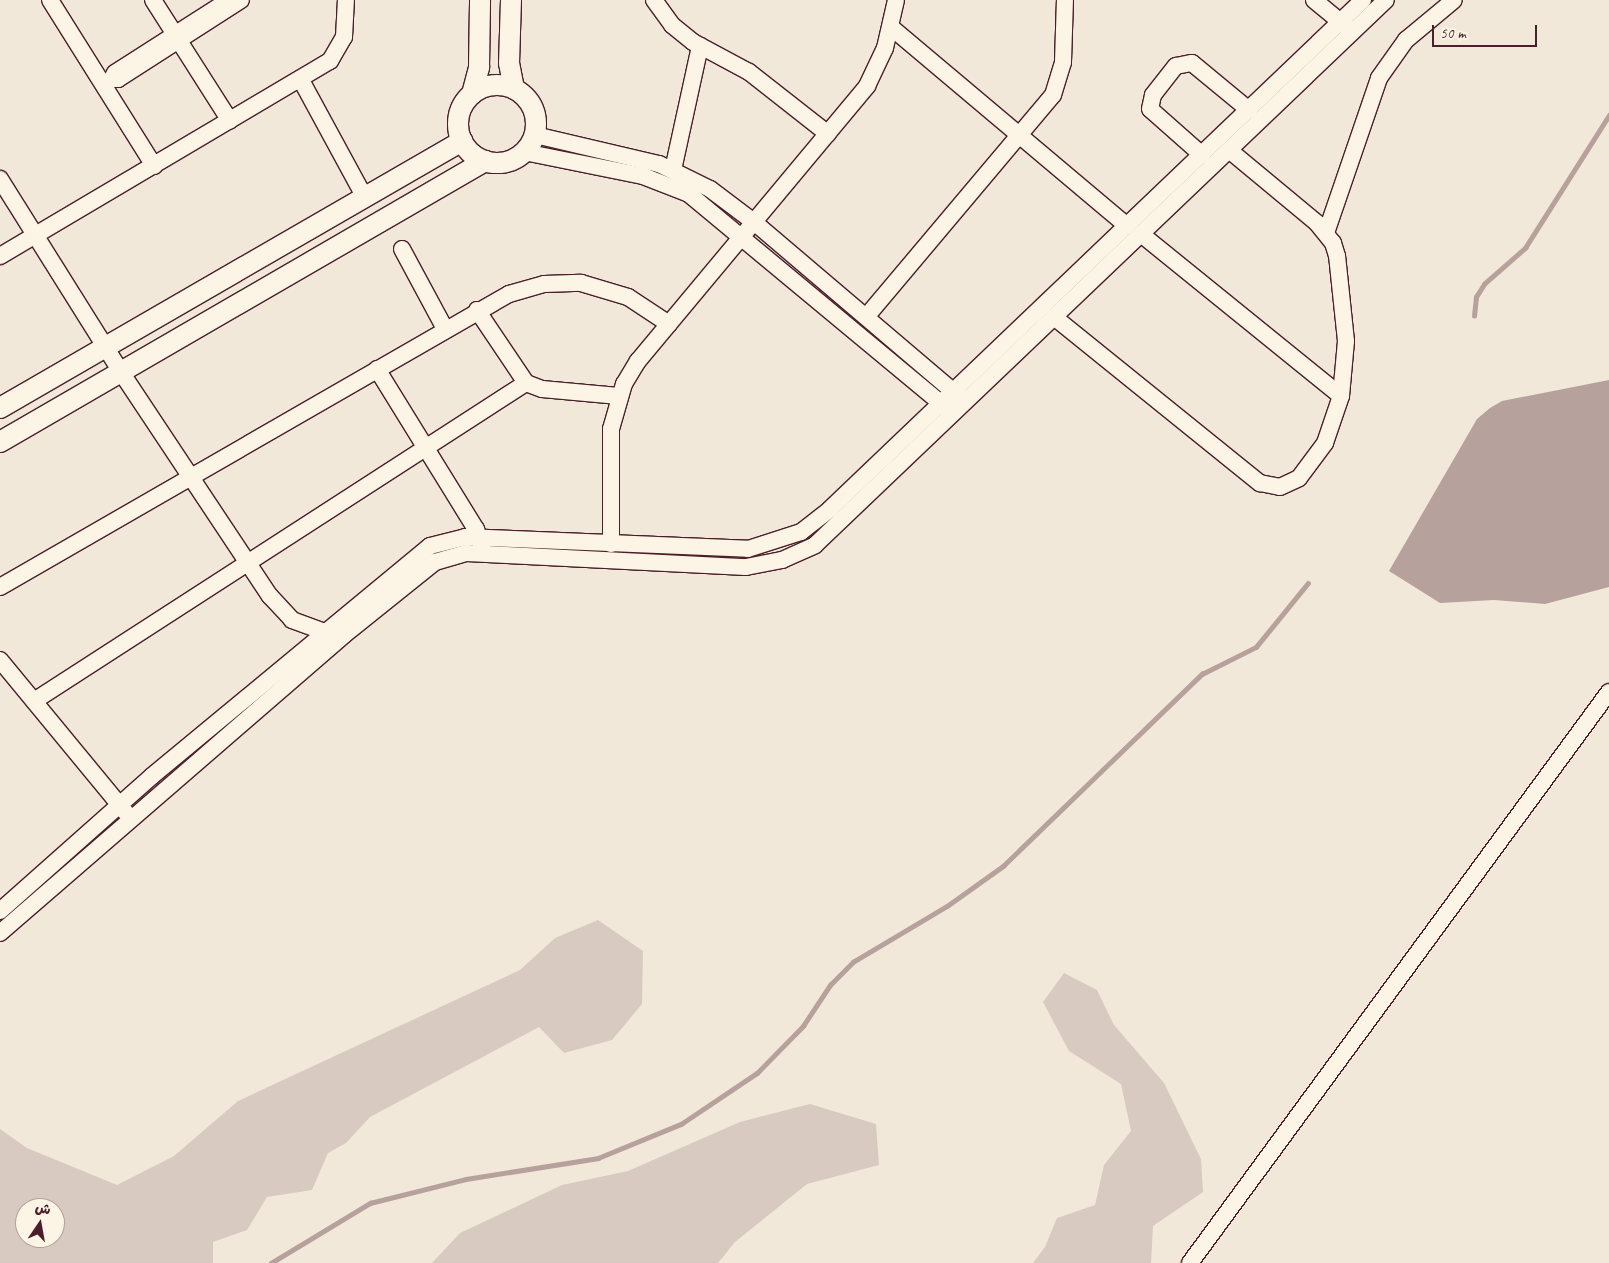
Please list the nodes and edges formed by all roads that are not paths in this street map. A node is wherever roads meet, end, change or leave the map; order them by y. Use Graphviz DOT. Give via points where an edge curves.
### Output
graph roads {
  1 [pos="50,0"];
  2 [pos="57,0"];
  3 [pos="153,0"];
  4 [pos="229,0"];
  5 [pos="240,0"];
  6 [pos="346,0"];
  7 [pos="480,0"];
  8 [pos="511,0"];
  9 [pos="654,0"];
  10 [pos="896,0"];
  11 [pos="1064,0"];
  12 [pos="1314,0"];
  13 [pos="1363,0"];
  14 [pos="1386,0"];
  15 [pos="1454,0"];
  16 [pos="1346,27"];
  17 [pos="892,28"];
  18 [pos="177,38"];
  19 [pos="703,48"];
  20 [pos="304,78"];
  21 [pos="514,89"];
  22 [pos="472,94"];
  23 [pos="1249,110"];
  24 [pos="230,121"];
  25 [pos="828,134"];
  26 [pos="1020,136"];
  27 [pos="462,141"];
  28 [pos="529,144"];
  29 [pos="1229,150"];
  30 [pos="1202,155"];
  31 [pos="485,161"];
  32 [pos="156,165"];
  33 [pos="676,171"];
  34 [pos="0,179"];
  35 [pos="368,194"];
  36 [pos="754,222"];
  37 [pos="1134,230"];
  38 [pos="1326,233"];
  39 [pos="36,235"];
  40 [pos="743,235"];
  41 [pos="402,249"];
  42 [pos="0,256"];
  43 [pos="477,310"];
  44 [pos="1054,317"];
  45 [pos="866,318"];
  46 [pos="669,324"];
  47 [pos="445,329"];
  48 [pos="106,346"];
  49 [pos="377,369"];
  50 [pos="121,372"];
  51 [pos="526,384"];
  52 [pos="619,396"];
  53 [pos="1341,396"];
  54 [pos="954,403"];
  55 [pos="0,408"];
  56 [pos="0,442"];
  57 [pos="427,448"];
  58 [pos="191,477"];
  59 [pos="611,544"];
  60 [pos="482,546"];
  61 [pos="248,564"];
  62 [pos="0,587"];
  63 [pos="321,633"];
  64 [pos="344,635"];
  65 [pos="0,660"];
  66 [pos="1609,692"];
  67 [pos="34,701"];
  68 [pos="119,805"];
  69 [pos="131,819"];
  70 [pos="0,911"];
  71 [pos="0,933"];
  72 [pos="1190,1263"];
  1 -- 32 [label="street"];
  2 -- 32 [label="street"];
  3 -- 18 [label="street"];
  4 -- 18 [label="street"];
  5 -- 18 [label="street"];
  6 -- 20 [label="street" via="344,37 338,50"];
  7 -- 22 [label="street" via="479,67"];
  8 -- 21 [label="street" via="509,63"];
  9 -- 19 [label="street" via="672,25"];
  10 -- 17 [label="street"];
  11 -- 26 [label="street" via="1060,79 1053,95"];
  12 -- 16 [label="street"];
  13 -- 16 [label="street"];
  14 -- 16 [label="street"];
  15 -- 38 [label="street" via="1406,40 1379,78"];
  16 -- 23 [label="street"];
  16 -- 29 [label="street"];
  17 -- 25 [label="street" via="867,86"];
  17 -- 26 [label="street"];
  18 -- 24 [label="street"];
  19 -- 25 [label="street" via="749,72"];
  19 -- 33 [label="street"];
  20 -- 24 [label="street"];
  20 -- 35 [label="street"];
  21 -- 22 [label="street" via="492,85"];
  21 -- 28 [label="street" via="533,108"];
  22 -- 27 [label="street" via="459,116"];
  23 -- 30 [label="street"];
  23 -- 30 [label="street" via="1192,63 1176,66 1153,95 1150,109"];
  24 -- 32 [label="street"];
  25 -- 36 [label="street"];
  26 -- 37 [label="street"];
  26 -- 45 [label="street"];
  27 -- 31 [label="street"];
  27 -- 35 [label="street"];
  28 -- 31 [label="street" via="506,162"];
  28 -- 33 [label="street"];
  28 -- 40 [label="street" via="659,180 689,194"];
  29 -- 37 [label="street"];
  29 -- 38 [label="street"];
  30 -- 37 [label="street"];
  31 -- 50 [label="street"];
  32 -- 39 [label="street"];
  33 -- 36 [label="street" via="710,189"];
  34 -- 39 [label="street"];
  35 -- 48 [label="street"];
  36 -- 40 [label="street"];
  36 -- 45 [label="street"];
  37 -- 44 [label="street"];
  37 -- 53 [label="street"];
  37 -- 54 [label="street"];
  38 -- 53 [label="street" via="1337,256 1345,312"];
  39 -- 42 [label="street"];
  39 -- 48 [label="street"];
  40 -- 46 [label="street"];
  40 -- 54 [label="street"];
  41 -- 47 [label="street"];
  43 -- 46 [label="street" via="526,288 580,282 628,297"];
  43 -- 47 [label="street"];
  43 -- 51 [label="street"];
  44 -- 53 [label="street" via="1252,477 1270,486 1290,484 1306,470 1325,443"];
  44 -- 54 [label="street"];
  45 -- 54 [label="street"];
  46 -- 52 [label="street" via="638,361"];
  47 -- 49 [label="street"];
  48 -- 50 [label="street"];
  48 -- 55 [label="street"];
  49 -- 57 [label="street"];
  49 -- 58 [label="street"];
  50 -- 56 [label="street"];
  50 -- 58 [label="street"];
  51 -- 52 [label="street" via="542,389"];
  51 -- 57 [label="street"];
  52 -- 59 [label="street" via="611,429"];
  54 -- 59 [label="street" via="817,522 784,541 729,550"];
  54 -- 60 [label="street" via="829,534 782,560 728,566"];
  57 -- 60 [label="street"];
  57 -- 61 [label="street"];
  58 -- 61 [label="street"];
  58 -- 62 [label="street"];
  59 -- 60 [label="street"];
  60 -- 63 [label="street" via="447,540 430,546"];
  60 -- 64 [label="street" via="435,562"];
  61 -- 63 [label="street" via="279,609 306,628"];
  61 -- 67 [label="street"];
  63 -- 64 [label="street"];
  63 -- 68 [label="street"];
  64 -- 69 [label="street"];
  65 -- 67 [label="street"];
  66 -- 72 [label="street"];
  67 -- 68 [label="street"];
  68 -- 69 [label="street"];
  68 -- 70 [label="street"];
  69 -- 71 [label="street"];
}
